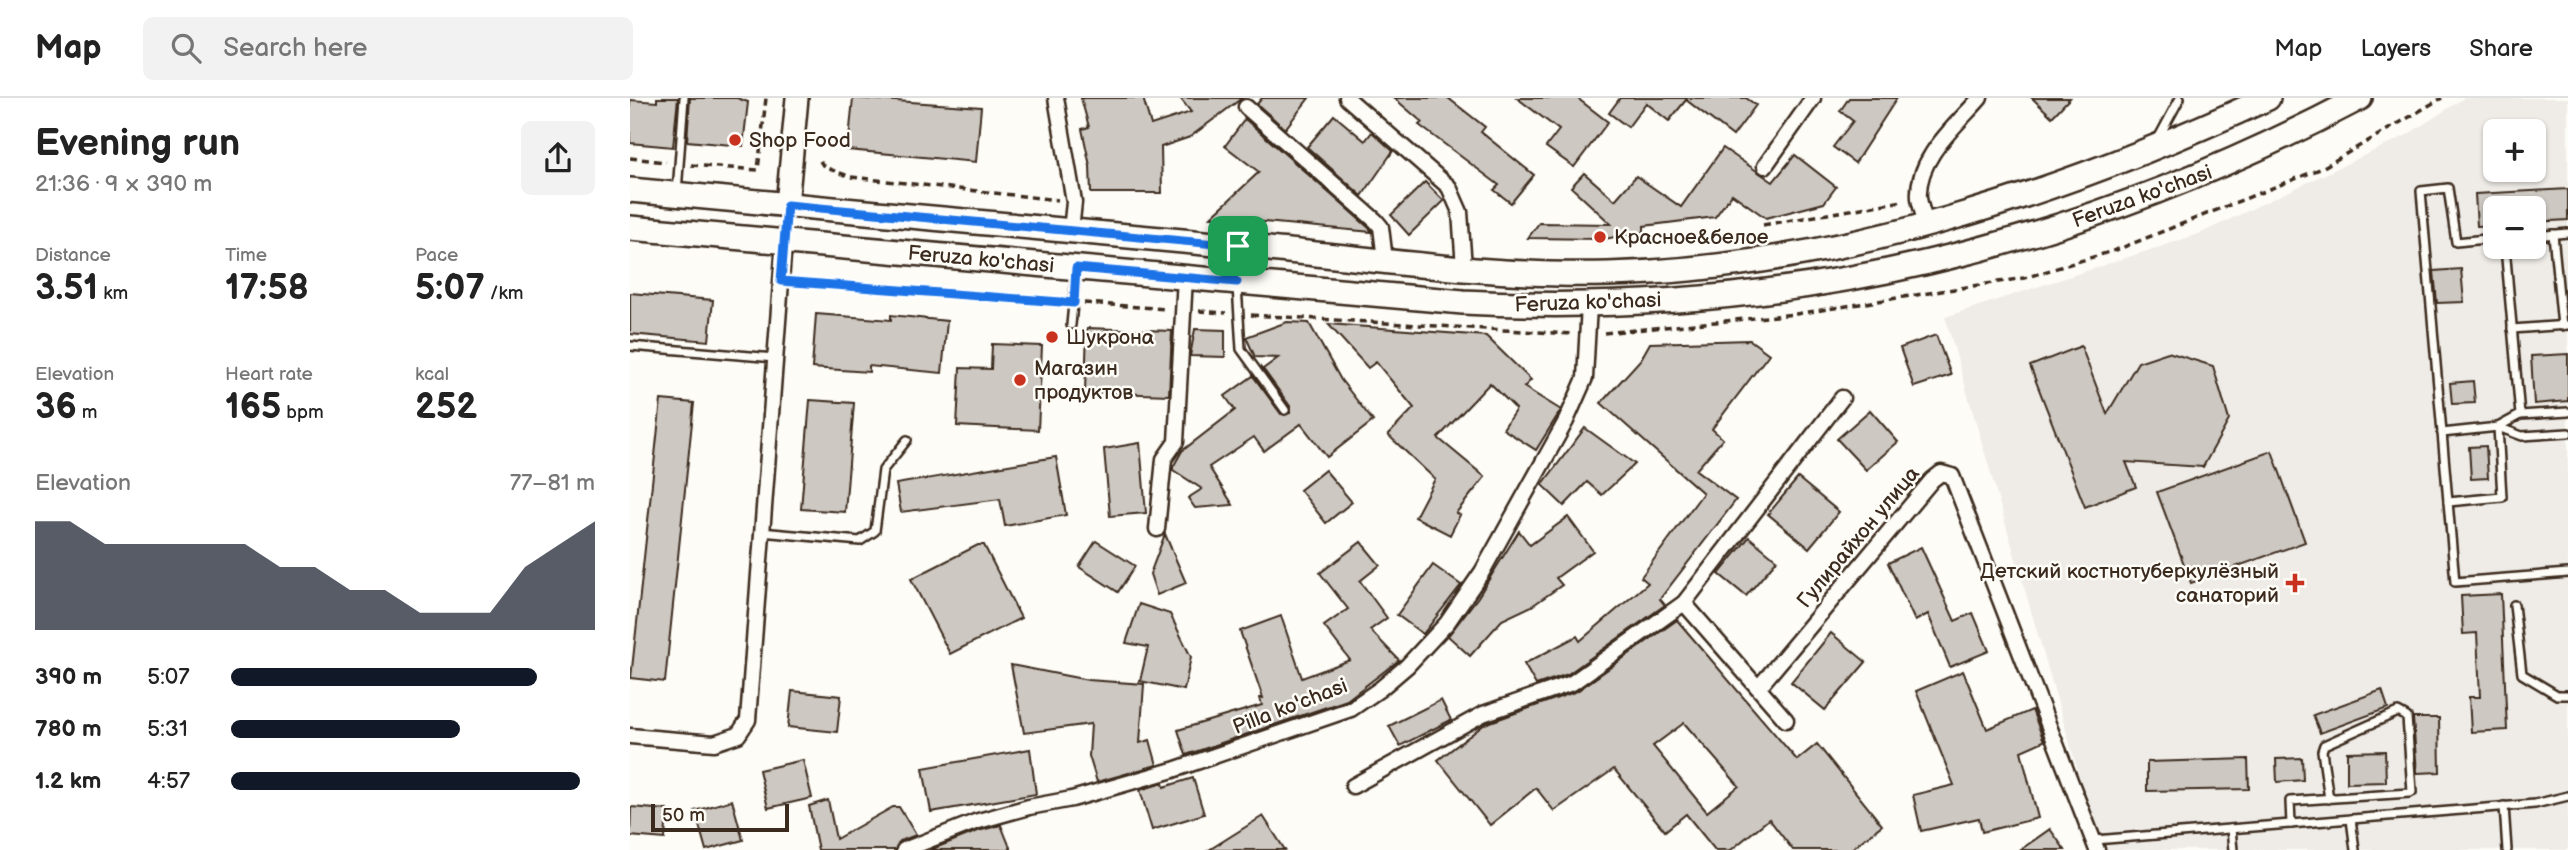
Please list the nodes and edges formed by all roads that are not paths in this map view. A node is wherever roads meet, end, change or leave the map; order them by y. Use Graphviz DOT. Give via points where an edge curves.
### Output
graph roads {
  1 [pos="684,98"];
  2 [pos="797,98"];
  3 [pos="1056,98"];
  4 [pos="1347,98"];
  5 [pos="1814,98"];
  6 [pos="1980,98"];
  7 [pos="2180,98"];
  8 [pos="2268,98"];
  9 [pos="2360,98"];
  10 [pos="1246,107"];
  11 [pos="2153,148"];
  12 [pos="1765,166"];
  13 [pos="630,190"];
  14 [pos="677,195"];
  15 [pos="787,205"];
  16 [pos="1926,224"];
  17 [pos="630,228"];
  18 [pos="1071,231"];
  19 [pos="2568,233"];
  20 [pos="2553,234"];
  21 [pos="2546,235"];
  22 [pos="2483,239"];
  23 [pos="784,242"];
  24 [pos="1238,246"];
  25 [pos="2506,259"];
  26 [pos="1385,260"];
  27 [pos="1464,267"];
  28 [pos="1076,268"];
  29 [pos="1185,277"];
  30 [pos="1237,282"];
  31 [pos="1589,305"];
  32 [pos="1071,325"];
  33 [pos="2565,326"];
  34 [pos="2512,329"];
  35 [pos="630,346"];
  36 [pos="775,358"];
  37 [pos="1842,398"];
  38 [pos="1285,410"];
  39 [pos="2568,412"];
  40 [pos="2520,415"];
  41 [pos="2498,427"];
  42 [pos="2442,433"];
  43 [pos="2568,433"];
  44 [pos="907,440"];
  45 [pos="2448,502"];
  46 [pos="1157,529"];
  47 [pos="760,532"];
  48 [pos="2568,573"];
  49 [pos="1684,603"];
  50 [pos="2514,605"];
  51 [pos="1759,687"];
  52 [pos="2568,695"];
  53 [pos="1786,720"];
  54 [pos="630,736"];
  55 [pos="1353,786"];
  56 [pos="2568,796"];
  57 [pos="2329,799"];
  58 [pos="2504,806"];
  59 [pos="2351,819"];
  60 [pos="2291,824"];
  61 [pos="2231,829"];
  62 [pos="2096,845"];
  63 [pos="904,850"];
  64 [pos="2232,850"];
  65 [pos="2355,850"];
  66 [pos="2507,850"];
  1 -- 14 [label="lane"];
  2 -- 15 [label="street"];
  3 -- 18 [label="street" via="1074,202"];
  4 -- 27 [label="street" via="1449,187 1460,212"];
  5 -- 12 [label="street"];
  6 -- 16 [label="street" via="1930,158 1919,198"];
  7 -- 11 [label="lane"];
  8 -- 11 [label="main road, Feruza ko'chasi"];
  9 -- 31 [label="main road, Feruza ko'chasi" via="2211,172 2010,243 1854,279"];
  10 -- 26 [label="street" via="1376,221"];
  11 -- 16 [label="main road, Feruza ko'chasi" via="1998,204"];
  13 -- 14 [label="main road, Feruza ko'chasi"];
  14 -- 15 [label="main road, Feruza ko'chasi"];
  15 -- 18 [label="main road, Feruza ko'chasi"];
  15 -- 23 [label="main road"];
  16 -- 27 [label="main road, Feruza ko'chasi" via="1791,255 1676,269 1608,274"];
  17 -- 23 [label="main road, Feruza ko'chasi"];
  18 -- 24 [label="main road, Feruza ko'chasi"];
  19 -- 20 [label="lane"];
  20 -- 21 [label="lane"];
  20 -- 33 [label="lane"];
  22 -- 42 [label="lane" via="2456,242 2448,188 2421,191"];
  23 -- 28 [label="main road, Feruza ko'chasi"];
  23 -- 36 [label="street"];
  24 -- 26 [label="main road, Feruza ko'chasi"];
  24 -- 30 [label="main road" via="1228,253 1224,264"];
  25 -- 34 [label="lane"];
  26 -- 27 [label="main road, Feruza ko'chasi"];
  28 -- 29 [label="main road, Feruza ko'chasi"];
  28 -- 32 [label="lane"];
  29 -- 30 [label="main road, Feruza ko'chasi"];
  29 -- 46 [label="street" via="1176,442 1164,459"];
  30 -- 31 [label="main road, Feruza ko'chasi" via="1462,302"];
  30 -- 38 [label="lane" via="1241,348"];
  31 -- 63 [label="street, Pilla ko'chasi" via="1585,378 1566,421 1482,572 1447,623 1380,689 1351,709 1173,770 975,822"];
  33 -- 34 [label="lane"];
  34 -- 40 [label="lane"];
  35 -- 36 [label="lane"];
  36 -- 47 [label="street"];
  37 -- 49 [label="street"];
  39 -- 40 [label="lane"];
  40 -- 41 [label="lane"];
  41 -- 42 [label="lane"];
  41 -- 43 [label="lane" via="2522,436"];
  41 -- 45 [label="lane" via="2502,497"];
  42 -- 45 [label="lane"];
  44 -- 47 [label="lane" via="883,470 875,531 860,541"];
  45 -- 48 [label="lane" via="2455,582"];
  47 -- 54 [label="street" via="751,693 748,720 738,736 714,743"];
  49 -- 51 [label="street"];
  49 -- 55 [label="street" via="1572,683 1483,714"];
  50 -- 52 [label="lane" via="2522,674 2557,695"];
  51 -- 53 [label="street"];
  51 -- 62 [label="street, Гулирайхон улица" via="1932,480 1941,473 1952,476"];
  56 -- 58 [label="lane"];
  57 -- 57 [label="lane" via="2412,792 2404,713 2324,745"];
  57 -- 60 [label="lane" via="2290,801"];
  58 -- 59 [label="lane"];
  58 -- 66 [label="lane"];
  59 -- 60 [label="lane"];
  59 -- 65 [label="lane"];
  60 -- 61 [label="lane"];
  61 -- 62 [label="lane"];
  61 -- 64 [label="lane"];
}
